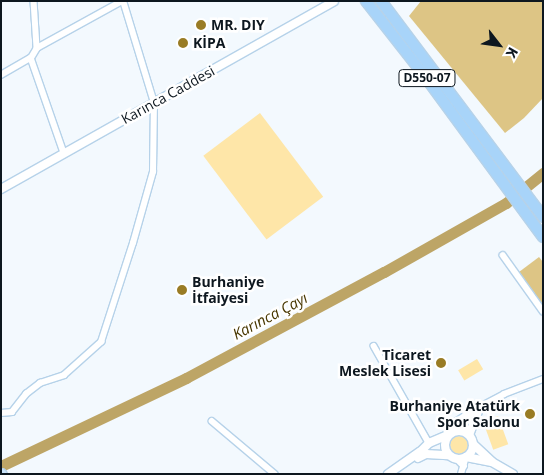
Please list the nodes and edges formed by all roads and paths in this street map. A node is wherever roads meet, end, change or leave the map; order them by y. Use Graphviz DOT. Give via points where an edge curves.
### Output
graph roads {
  1 [pos="34,1"];
  2 [pos="122,1"];
  3 [pos="334,1"];
  4 [pos="366,1"];
  5 [pos="381,1"];
  6 [pos="323,4"];
  7 [pos="37,48"];
  8 [pos="31,58"];
  9 [pos="1,75"];
  10 [pos="154,103"];
  11 [pos="64,153"];
  12 [pos="1,189"];
  13 [pos="543,216"];
  14 [pos="541,235"];
  15 [pos="504,255"];
  16 [pos="543,311"];
  17 [pos="374,346"];
  18 [pos="543,379"];
  19 [pos="480,407"];
  20 [pos="1,413"];
  21 [pos="212,421"];
  22 [pos="448,435"];
  23 [pos="469,435"];
  24 [pos="428,443"];
  25 [pos="473,444"];
  26 [pos="448,455"];
  27 [pos="465,461"];
  28 [pos="492,462"];
  29 [pos="275,474"];
  30 [pos="388,474"];
  31 [pos="396,474"];
  32 [pos="462,474"];
  33 [pos="513,474"];
  1 -- 7 [label="street"];
  2 -- 7 [label="street"];
  2 -- 10 [label="street"];
  3 -- 6 [label="street, Karınca Caddesi"];
  4 -- 14 [label="highway, D550-07"];
  5 -- 13 [label="highway, D550-07"];
  6 -- 10 [label="street, Karınca Caddesi"];
  7 -- 8 [label="street"];
  8 -- 9 [label="street"];
  8 -- 11 [label="street"];
  10 -- 11 [label="street, Karınca Caddesi"];
  10 -- 20 [label="street" via="153,172 101,342 64,375 40,383 26,394 12,412"];
  11 -- 12 [label="street, Karınca Caddesi"];
  15 -- 16 [label="street"];
  17 -- 24 [label="street"];
  18 -- 19 [label="street"];
  19 -- 22 [label="street" via="454,424"];
  19 -- 23 [label="street"];
  21 -- 29 [label="street"];
  22 -- 23 [label="street" via="459,430"];
  22 -- 24 [label="street"];
  22 -- 26 [label="street" via="444,447"];
  23 -- 25 [label="street"];
  24 -- 30 [label="street"];
  25 -- 27 [label="street"];
  25 -- 28 [label="street"];
  26 -- 27 [label="street"];
  26 -- 31 [label="street" via="426,454"];
  27 -- 28 [label="street"];
  27 -- 32 [label="street"];
  28 -- 33 [label="street"];
}
